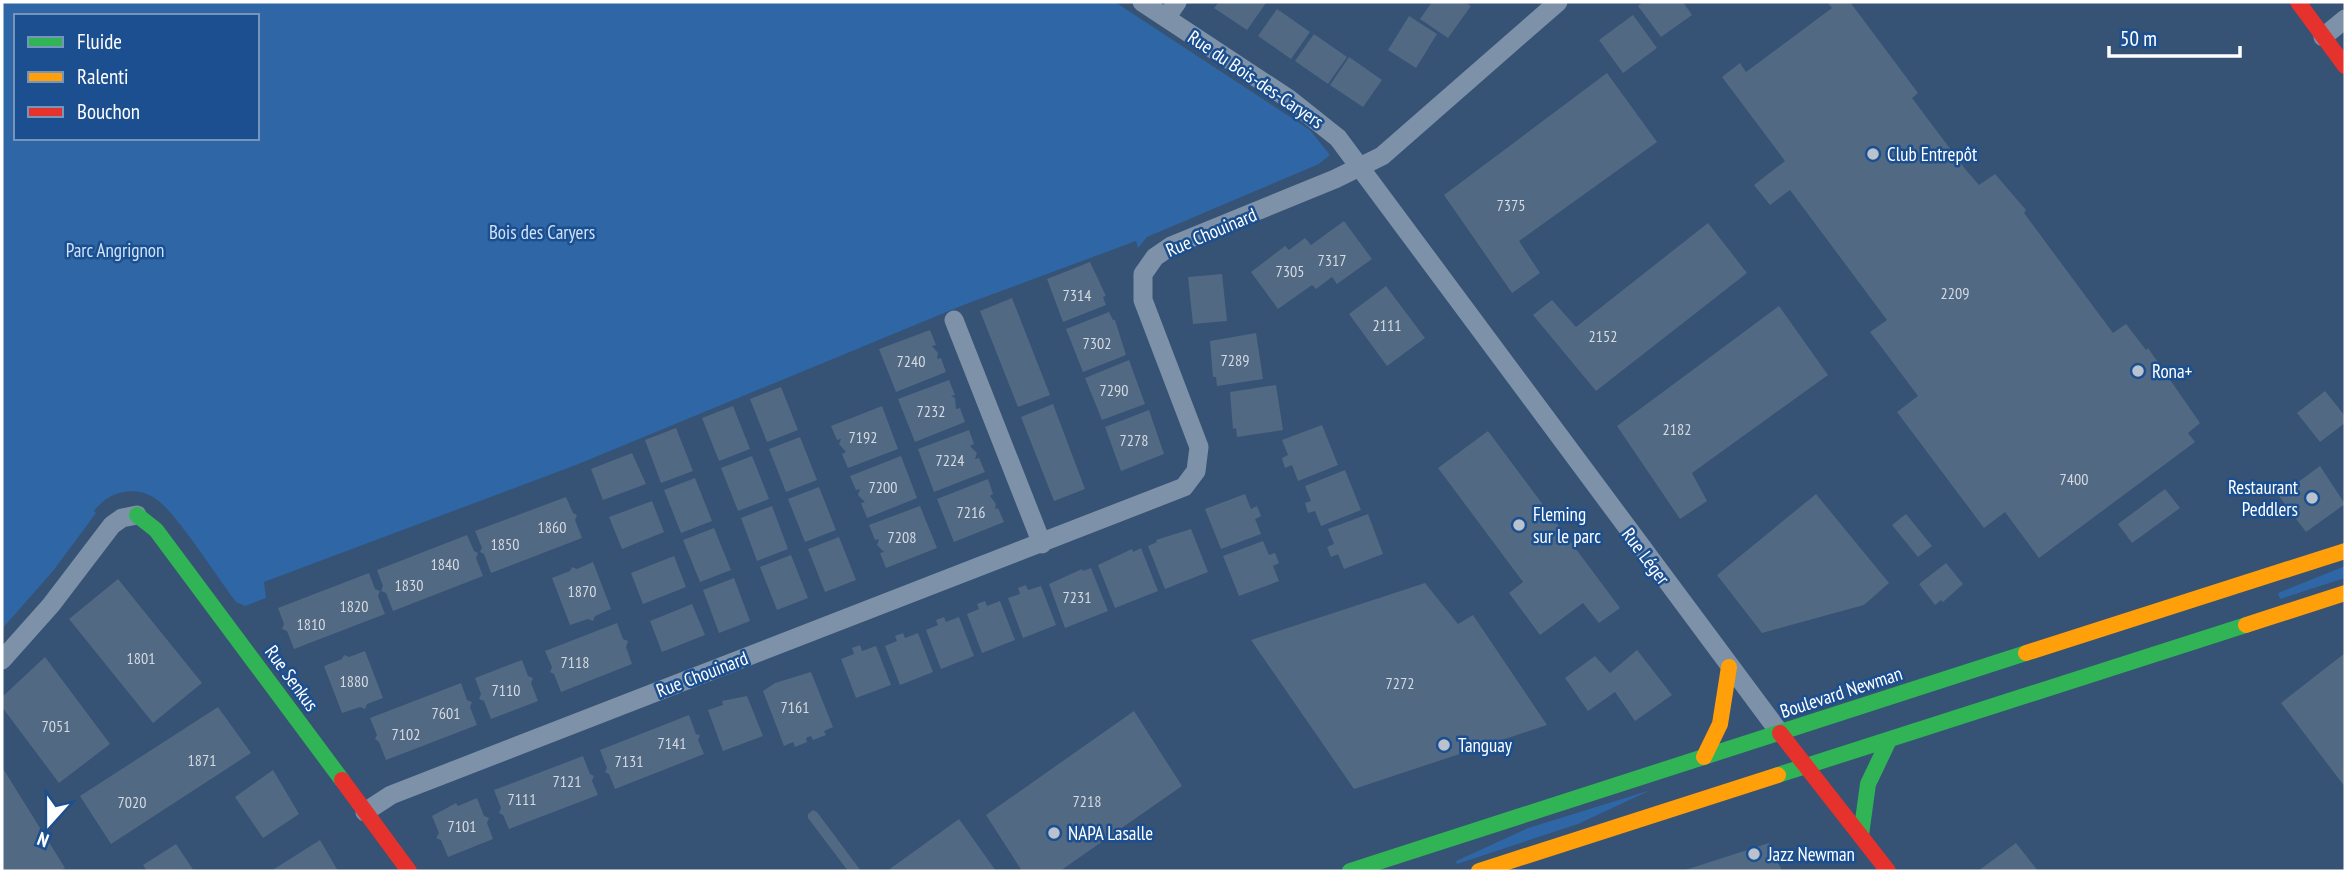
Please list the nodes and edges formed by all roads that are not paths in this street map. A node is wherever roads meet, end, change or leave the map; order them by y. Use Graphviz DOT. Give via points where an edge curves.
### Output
graph roads {
  1 [pos="1142,2"];
  2 [pos="1558,2"];
  3 [pos="2298,2"];
  4 [pos="1172,10"];
  5 [pos="2345,19"];
  6 [pos="2323,37"];
  7 [pos="2345,66"];
  8 [pos="1360,169"];
  9 [pos="954,320"];
  10 [pos="137,515"];
  11 [pos="1042,544"];
  12 [pos="2345,551"];
  13 [pos="2345,593"];
  14 [pos="2,660"];
  15 [pos="1729,667"];
  16 [pos="1780,733"];
  17 [pos="1889,740"];
  18 [pos="1704,757"];
  19 [pos="1807,767"];
  20 [pos="365,812"];
  21 [pos="1861,835"];
  22 [pos="409,871"];
  23 [pos="1350,871"];
  24 [pos="1479,871"];
  25 [pos="1888,871"];
  1 -- 4 [label="street, Rue du Bois-des-Caryers"];
  2 -- 8 [label="street, Rue Chouinard" via="1387,153"];
  3 -- 6 [label="main road"];
  4 -- 8 [label="street, Rue du Bois-des-Caryers" via="1323,124"];
  5 -- 6 [label="street"];
  6 -- 7 [label="main road"];
  8 -- 11 [label="street, Rue Chouinard" via="1171,246 1151,261 1142,278 1143,300 1197,440 1196,471 1180,489"];
  8 -- 15 [label="street, Rue Léger"];
  9 -- 11 [label="street"];
  10 -- 14 [label="street" via="117,520"];
  10 -- 20 [label="main road, Rue Senkus" via="161,537"];
  11 -- 20 [label="street, Rue Chouinard" via="391,795"];
  12 -- 16 [label="main road, Boulevard Newman"];
  13 -- 17 [label="main road"];
  15 -- 16 [label="street, Rue Léger"];
  15 -- 18 [label="main road" via="1720,724"];
  16 -- 18 [label="main road, Boulevard Newman"];
  16 -- 19 [label="main road, Rue Léger"];
  17 -- 19 [label="main road"];
  17 -- 21 [label="main road" via="1868,784"];
  18 -- 23 [label="main road, Boulevard Newman"];
  19 -- 21 [label="main road, Rue Léger"];
  19 -- 24 [label="main road"];
  20 -- 22 [label="main road, Rue Senkus"];
  21 -- 25 [label="main road, Rue Léger"];
}
